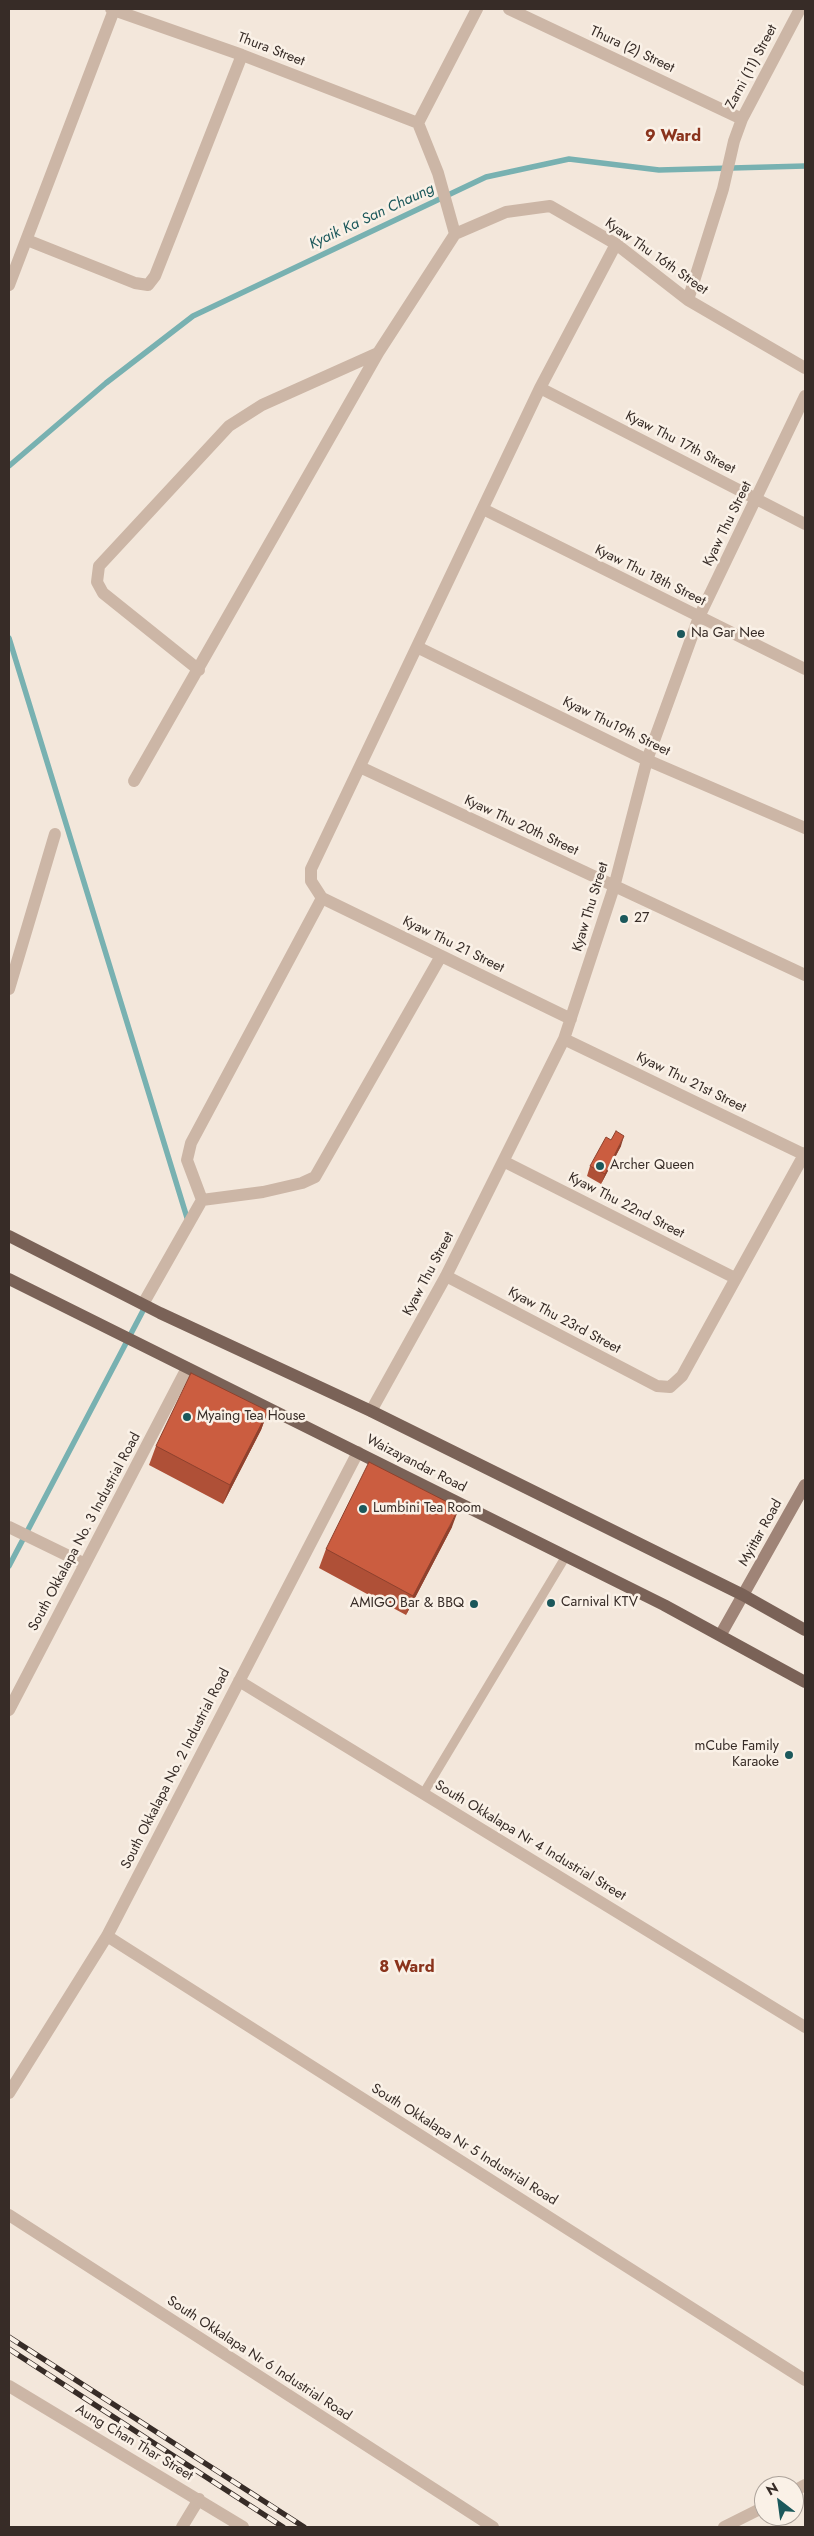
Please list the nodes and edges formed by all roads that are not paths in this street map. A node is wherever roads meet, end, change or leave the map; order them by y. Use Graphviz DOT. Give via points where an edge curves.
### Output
graph roads {
  1 [pos="113,9"];
  2 [pos="477,9"];
  3 [pos="509,9"];
  4 [pos="800,9"];
  5 [pos="242,55"];
  6 [pos="742,119"];
  7 [pos="418,123"];
  8 [pos="454,234"];
  9 [pos="28,240"];
  10 [pos="616,244"];
  11 [pos="9,285"];
  12 [pos="688,300"];
  13 [pos="378,353"];
  14 [pos="805,368"];
  15 [pos="540,388"];
  16 [pos="805,396"];
  17 [pos="757,500"];
  18 [pos="482,510"];
  19 [pos="805,524"];
  20 [pos="699,617"];
  21 [pos="418,647"];
  22 [pos="805,669"];
  23 [pos="199,670"];
  24 [pos="647,760"];
  25 [pos="360,767"];
  26 [pos="134,781"];
  27 [pos="805,828"];
  28 [pos="55,834"];
  29 [pos="614,887"];
  30 [pos="322,898"];
  31 [pos="442,956"];
  32 [pos="805,975"];
  33 [pos="9,989"];
  34 [pos="571,1019"];
  35 [pos="564,1039"];
  36 [pos="805,1154"];
  37 [pos="505,1162"];
  38 [pos="202,1200"];
  39 [pos="9,1238"];
  40 [pos="446,1276"];
  41 [pos="735,1278"];
  42 [pos="9,1279"];
  43 [pos="143,1304"];
  44 [pos="187,1368"];
  45 [pos="371,1411"];
  46 [pos="358,1452"];
  47 [pos="805,1485"];
  48 [pos="9,1527"];
  49 [pos="566,1556"];
  50 [pos="85,1564"];
  51 [pos="743,1595"];
  52 [pos="805,1630"];
  53 [pos="721,1634"];
  54 [pos="238,1681"];
  55 [pos="805,1682"];
  56 [pos="9,1710"];
  57 [pos="423,1794"];
  58 [pos="107,1936"];
  59 [pos="805,2027"];
  60 [pos="9,2093"];
  61 [pos="9,2215"];
  62 [pos="805,2380"];
  63 [pos="9,2386"];
  64 [pos="200,2499"];
  65 [pos="754,2512"];
  66 [pos="182,2527"];
  67 [pos="243,2527"];
  68 [pos="493,2527"];
  69 [pos="724,2527"];
  1 -- 5 [label="street, Thura Street"];
  1 -- 9 [label="street"];
  2 -- 7 [label="street"];
  3 -- 6 [label="street, Thura (2) Street"];
  4 -- 6 [label="street, Zarni (11) Street"];
  5 -- 7 [label="street, Thura Street"];
  5 -- 9 [label="street" via="155,276 148,285 135,283"];
  6 -- 12 [label="street, Zarni (11) Street"];
  7 -- 8 [label="street" via="438,173"];
  8 -- 10 [label="street, Kyaw Thu 16th Street" via="506,212 550,206"];
  8 -- 13 [label="street"];
  9 -- 11 [label="street"];
  10 -- 12 [label="street, Kyaw Thu 16th Street"];
  10 -- 15 [label="street"];
  12 -- 14 [label="street, Kyaw Thu 16th Street"];
  13 -- 23 [label="street"];
  13 -- 23 [label="street" via="262,405 229,426 99,566 97,582 103,593"];
  15 -- 17 [label="street, Kyaw Thu 17th Street"];
  15 -- 18 [label="street"];
  16 -- 17 [label="street, Kyaw Thu Street"];
  17 -- 19 [label="street, Kyaw Thu 17th Street"];
  17 -- 20 [label="street, Kyaw Thu Street"];
  18 -- 20 [label="street, Kyaw Thu 18th Street"];
  18 -- 21 [label="street"];
  20 -- 22 [label="street, Kyaw Thu 18th Street"];
  20 -- 24 [label="street, Kyaw Thu Street"];
  21 -- 24 [label="street, Kyaw Thu19th Street"];
  21 -- 25 [label="street"];
  23 -- 26 [label="street"];
  24 -- 27 [label="street, Kyaw Thu19th Street"];
  24 -- 29 [label="street, Kyaw Thu Street"];
  25 -- 29 [label="street, Kyaw Thu 20th Street"];
  25 -- 30 [label="street" via="311,869 311,881"];
  28 -- 33 [label="street"];
  29 -- 32 [label="street, Kyaw Thu 20th Street"];
  29 -- 34 [label="street, Kyaw Thu Street"];
  30 -- 31 [label="street, Kyaw Thu 21 Street"];
  30 -- 38 [label="street" via="191,1143 186,1160"];
  31 -- 34 [label="street, Kyaw Thu 21 Street"];
  31 -- 38 [label="street" via="314,1177 263,1192"];
  34 -- 35 [label="street, Kyaw Thu Street"];
  35 -- 36 [label="street, Kyaw Thu 21st Street"];
  35 -- 37 [label="street, Kyaw Thu Street"];
  36 -- 41 [label="street"];
  37 -- 40 [label="street, Kyaw Thu Street"];
  37 -- 41 [label="street, Kyaw Thu 22nd Street"];
  38 -- 43 [label="street"];
  39 -- 43 [label="main road, Waizayandar Road"];
  40 -- 41 [label="street, Kyaw Thu 23rd Street" via="657,1386 670,1387 682,1376"];
  40 -- 45 [label="street, Kyaw Thu Street"];
  42 -- 44 [label="main road, Waizayandar Road"];
  43 -- 45 [label="main road, Waizayandar Road"];
  44 -- 46 [label="main road, Waizayandar Road"];
  44 -- 50 [label="street, South Okkalapa No. 3 Industrial Road"];
  45 -- 51 [label="main road, Waizayandar Road"];
  46 -- 49 [label="main road, Waizayandar Road"];
  46 -- 54 [label="street, South Okkalapa No. 2 Industrial Road"];
  47 -- 51 [label="main road, Myittar Road"];
  48 -- 50 [label="street"];
  49 -- 53 [label="main road, Waizayandar Road"];
  49 -- 57 [label="lane"];
  50 -- 56 [label="street, South Okkalapa No. 3 Industrial Road"];
  51 -- 52 [label="main road, Waizayandar Road"];
  51 -- 53 [label="main road, Myittar Road"];
  53 -- 55 [label="main road, Waizayandar Road"];
  54 -- 57 [label="street, South Okkalapa Nr 4 Industrial Street"];
  54 -- 58 [label="street, South Okkalapa No. 2 Industrial Road"];
  57 -- 59 [label="street, South Okkalapa Nr 4 Industrial Street"];
  58 -- 60 [label="street, South Okkalapa No. 2 Industrial Road"];
  58 -- 62 [label="street, South Okkalapa Nr 5 Industrial Road"];
  61 -- 68 [label="street, South Okkalapa Nr 6 Industrial Road"];
  63 -- 64 [label="street, Aung Chan Thar Street"];
  64 -- 66 [label="street"];
  64 -- 67 [label="street, Aung Chan Thar Street"];
  65 -- 69 [label="street"];
}
